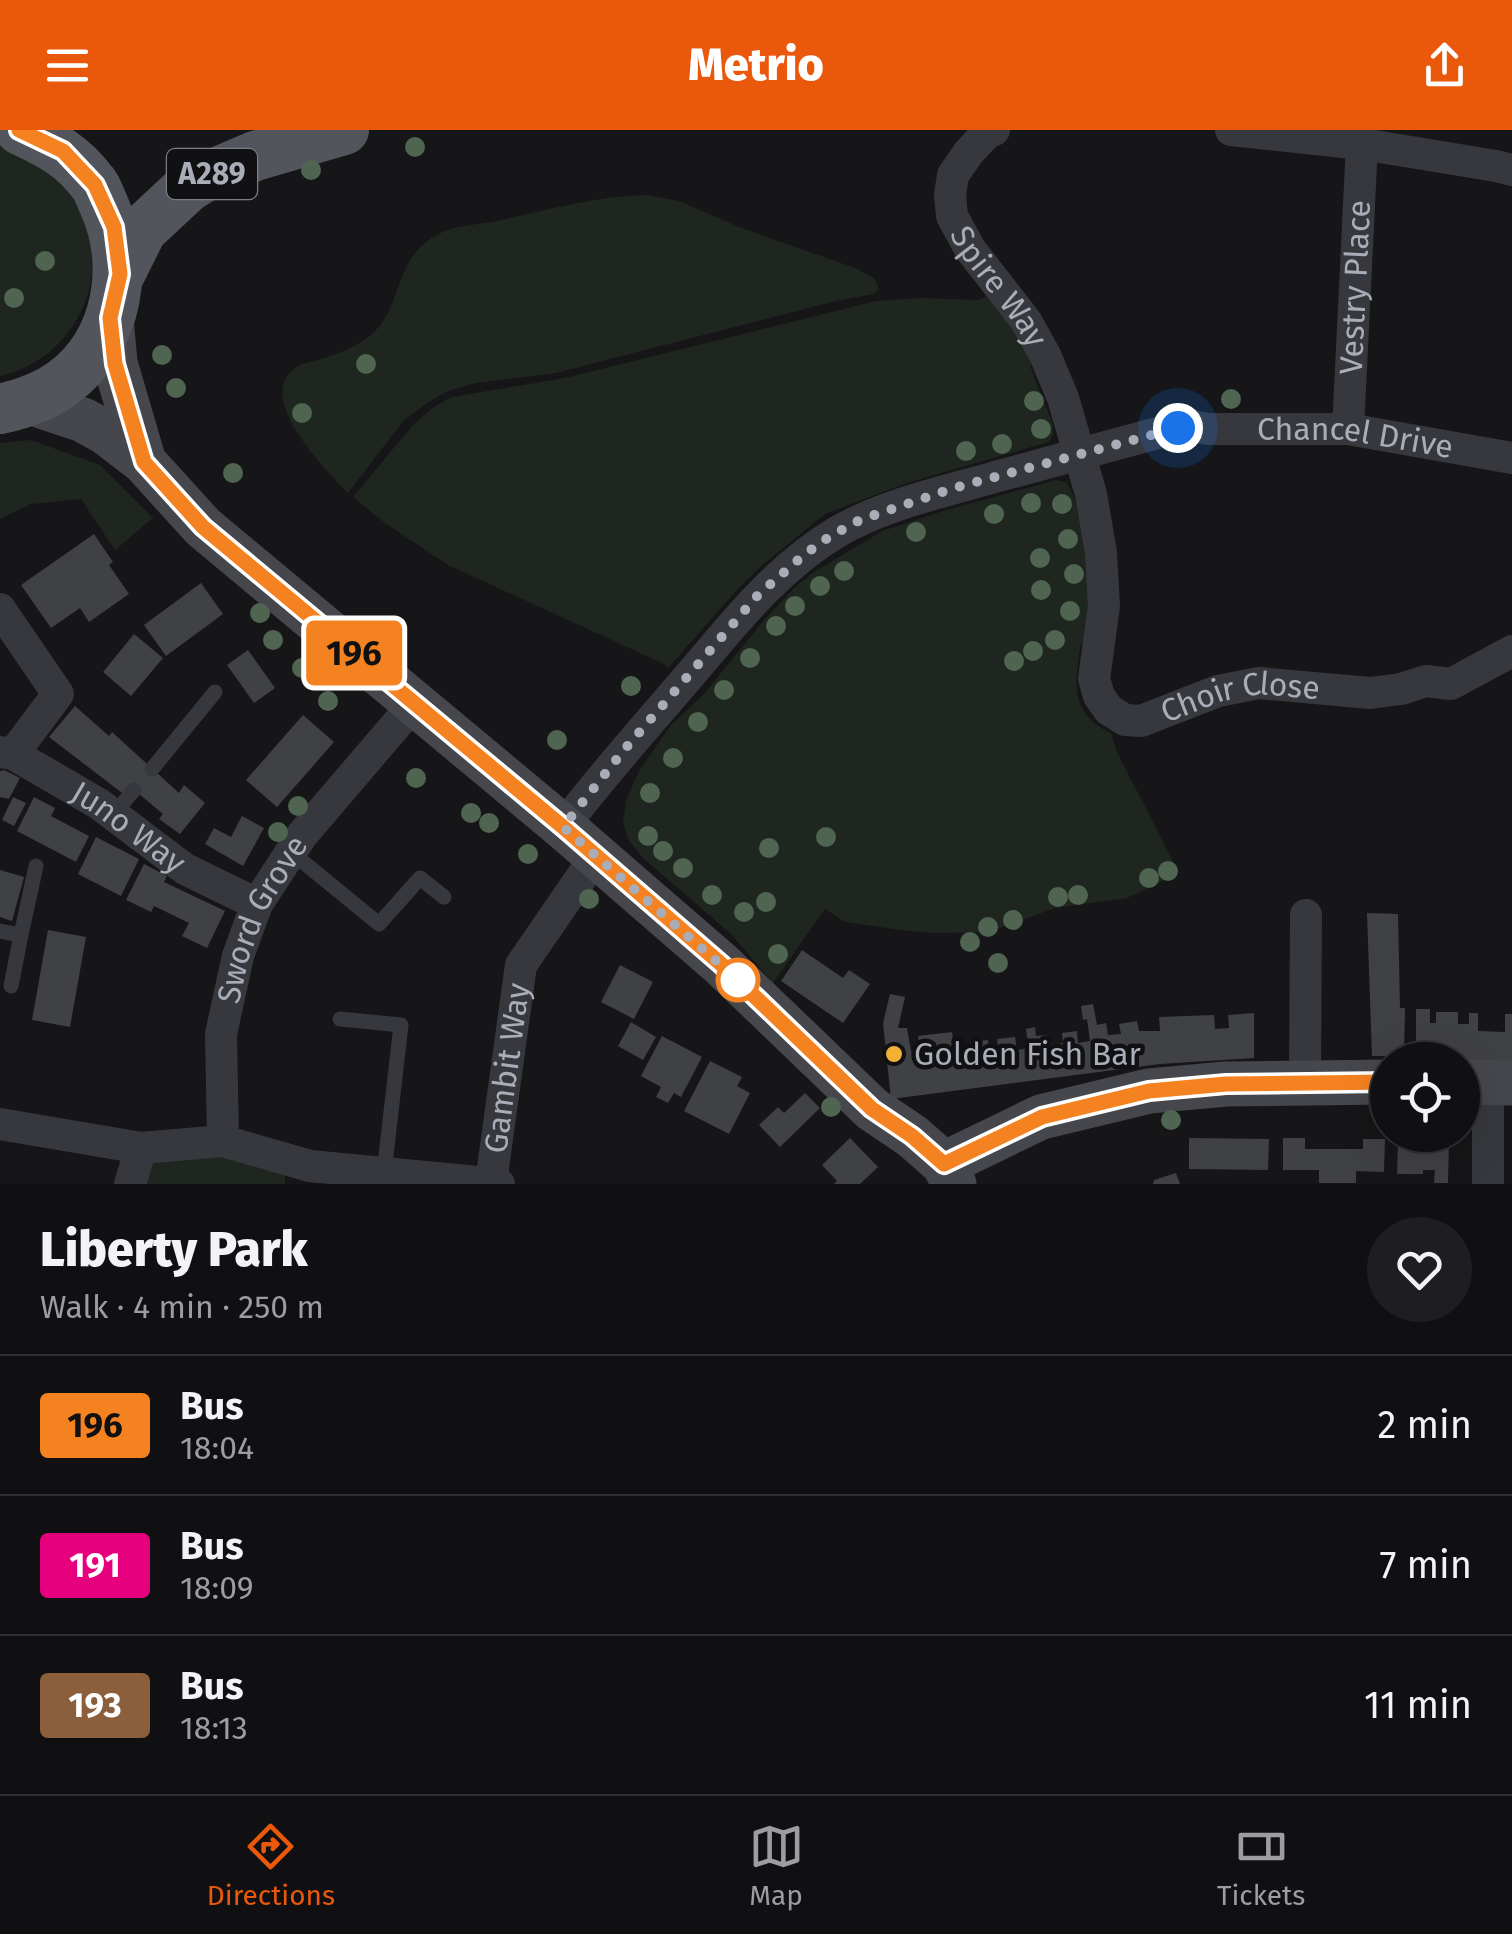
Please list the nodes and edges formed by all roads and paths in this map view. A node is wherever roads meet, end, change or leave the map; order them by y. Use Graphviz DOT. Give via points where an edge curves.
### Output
graph roads {
  1 [pos="20,130"];
  2 [pos="344,130"];
  3 [pos="994,130"];
  4 [pos="1231,130"];
  5 [pos="1362,144"];
  6 [pos="1512,170"];
  7 [pos="115,296"];
  8 [pos="15,406"];
  9 [pos="1348,429"];
  10 [pos="1079,454"];
  11 [pos="1512,458"];
  12 [pos="144,462"];
  13 [pos="0,610"];
  14 [pos="1512,651"];
  15 [pos="215,692"];
  16 [pos="414,704"];
  17 [pos="6,753"];
  18 [pos="152,768"];
  19 [pos="580,841"];
  20 [pos="291,852"];
  21 [pos="36,866"];
  22 [pos="444,897"];
  23 [pos="257,904"];
  24 [pos="1306,915"];
  25 [pos="0,931"];
  26 [pos="21,935"];
  27 [pos="11,986"];
  28 [pos="340,1019"];
  29 [pos="1305,1082"];
  30 [pos="1370,1082"];
  31 [pos="1487,1082"];
  32 [pos="0,1124"];
  33 [pos="222,1141"];
  34 [pos="141,1148"];
  35 [pos="384,1172"];
  36 [pos="949,1174"];
  37 [pos="309,1175"];
  38 [pos="495,1183"];
  39 [pos="130,1184"];
  40 [pos="1488,1184"];
  1 -- 7 [label="main road" via="63,151 95,185 114,227"];
  2 -- 7 [label="main road, A289" via="255,156 187,188 142,230"];
  3 -- 10 [label="street, Spire Way" via="953,175 952,216 1045,355"];
  4 -- 5 [label="street"];
  5 -- 6 [label="street"];
  5 -- 9 [label="street, Vestry Place"];
  7 -- 8 [label="main road" via="92,354 64,382"];
  7 -- 12 [label="main road" via="115,364"];
  8 -- 12 [label="main road" via="83,420"];
  9 -- 10 [label="street, Chancel Drive" via="1187,426"];
  9 -- 11 [label="street, Chancel Drive"];
  10 -- 14 [label="street, Choir Close" via="1104,583 1094,679 1104,704 1122,719 1148,720 1218,691 1260,683 1370,693 1426,681 1451,684"];
  10 -- 19 [label="street, Chancel Drive" via="882,512 780,574 624,750"];
  12 -- 16 [label="main road" via="203,527"];
  13 -- 17 [label="street" via="58,694"];
  15 -- 18 [label="lane"];
  16 -- 19 [label="main road"];
  16 -- 20 [label="street, Sword Grove"];
  17 -- 23 [label="street, Juno Way" via="124,803 185,869"];
  19 -- 36 [label="main road"];
  19 -- 38 [label="street, Gambit Way" via="520,965"];
  20 -- 22 [label="lane" via="380,924 420,878"];
  20 -- 23 [label="street, Sword Grove"];
  21 -- 26 [label="lane"];
  23 -- 33 [label="street, Sword Grove" via="220,1034"];
  24 -- 29 [label="street"];
  25 -- 26 [label="lane"];
  26 -- 27 [label="lane"];
  28 -- 35 [label="lane" via="400,1025"];
  29 -- 30 [label="main road"];
  29 -- 36 [label="main road" via="1137,1094 1042,1117"];
  31 -- 40 [label="street"];
  32 -- 34 [label="street"];
  33 -- 34 [label="street"];
  33 -- 37 [label="street"];
  34 -- 39 [label="street"];
  35 -- 37 [label="street"];
  35 -- 38 [label="street"];
}
